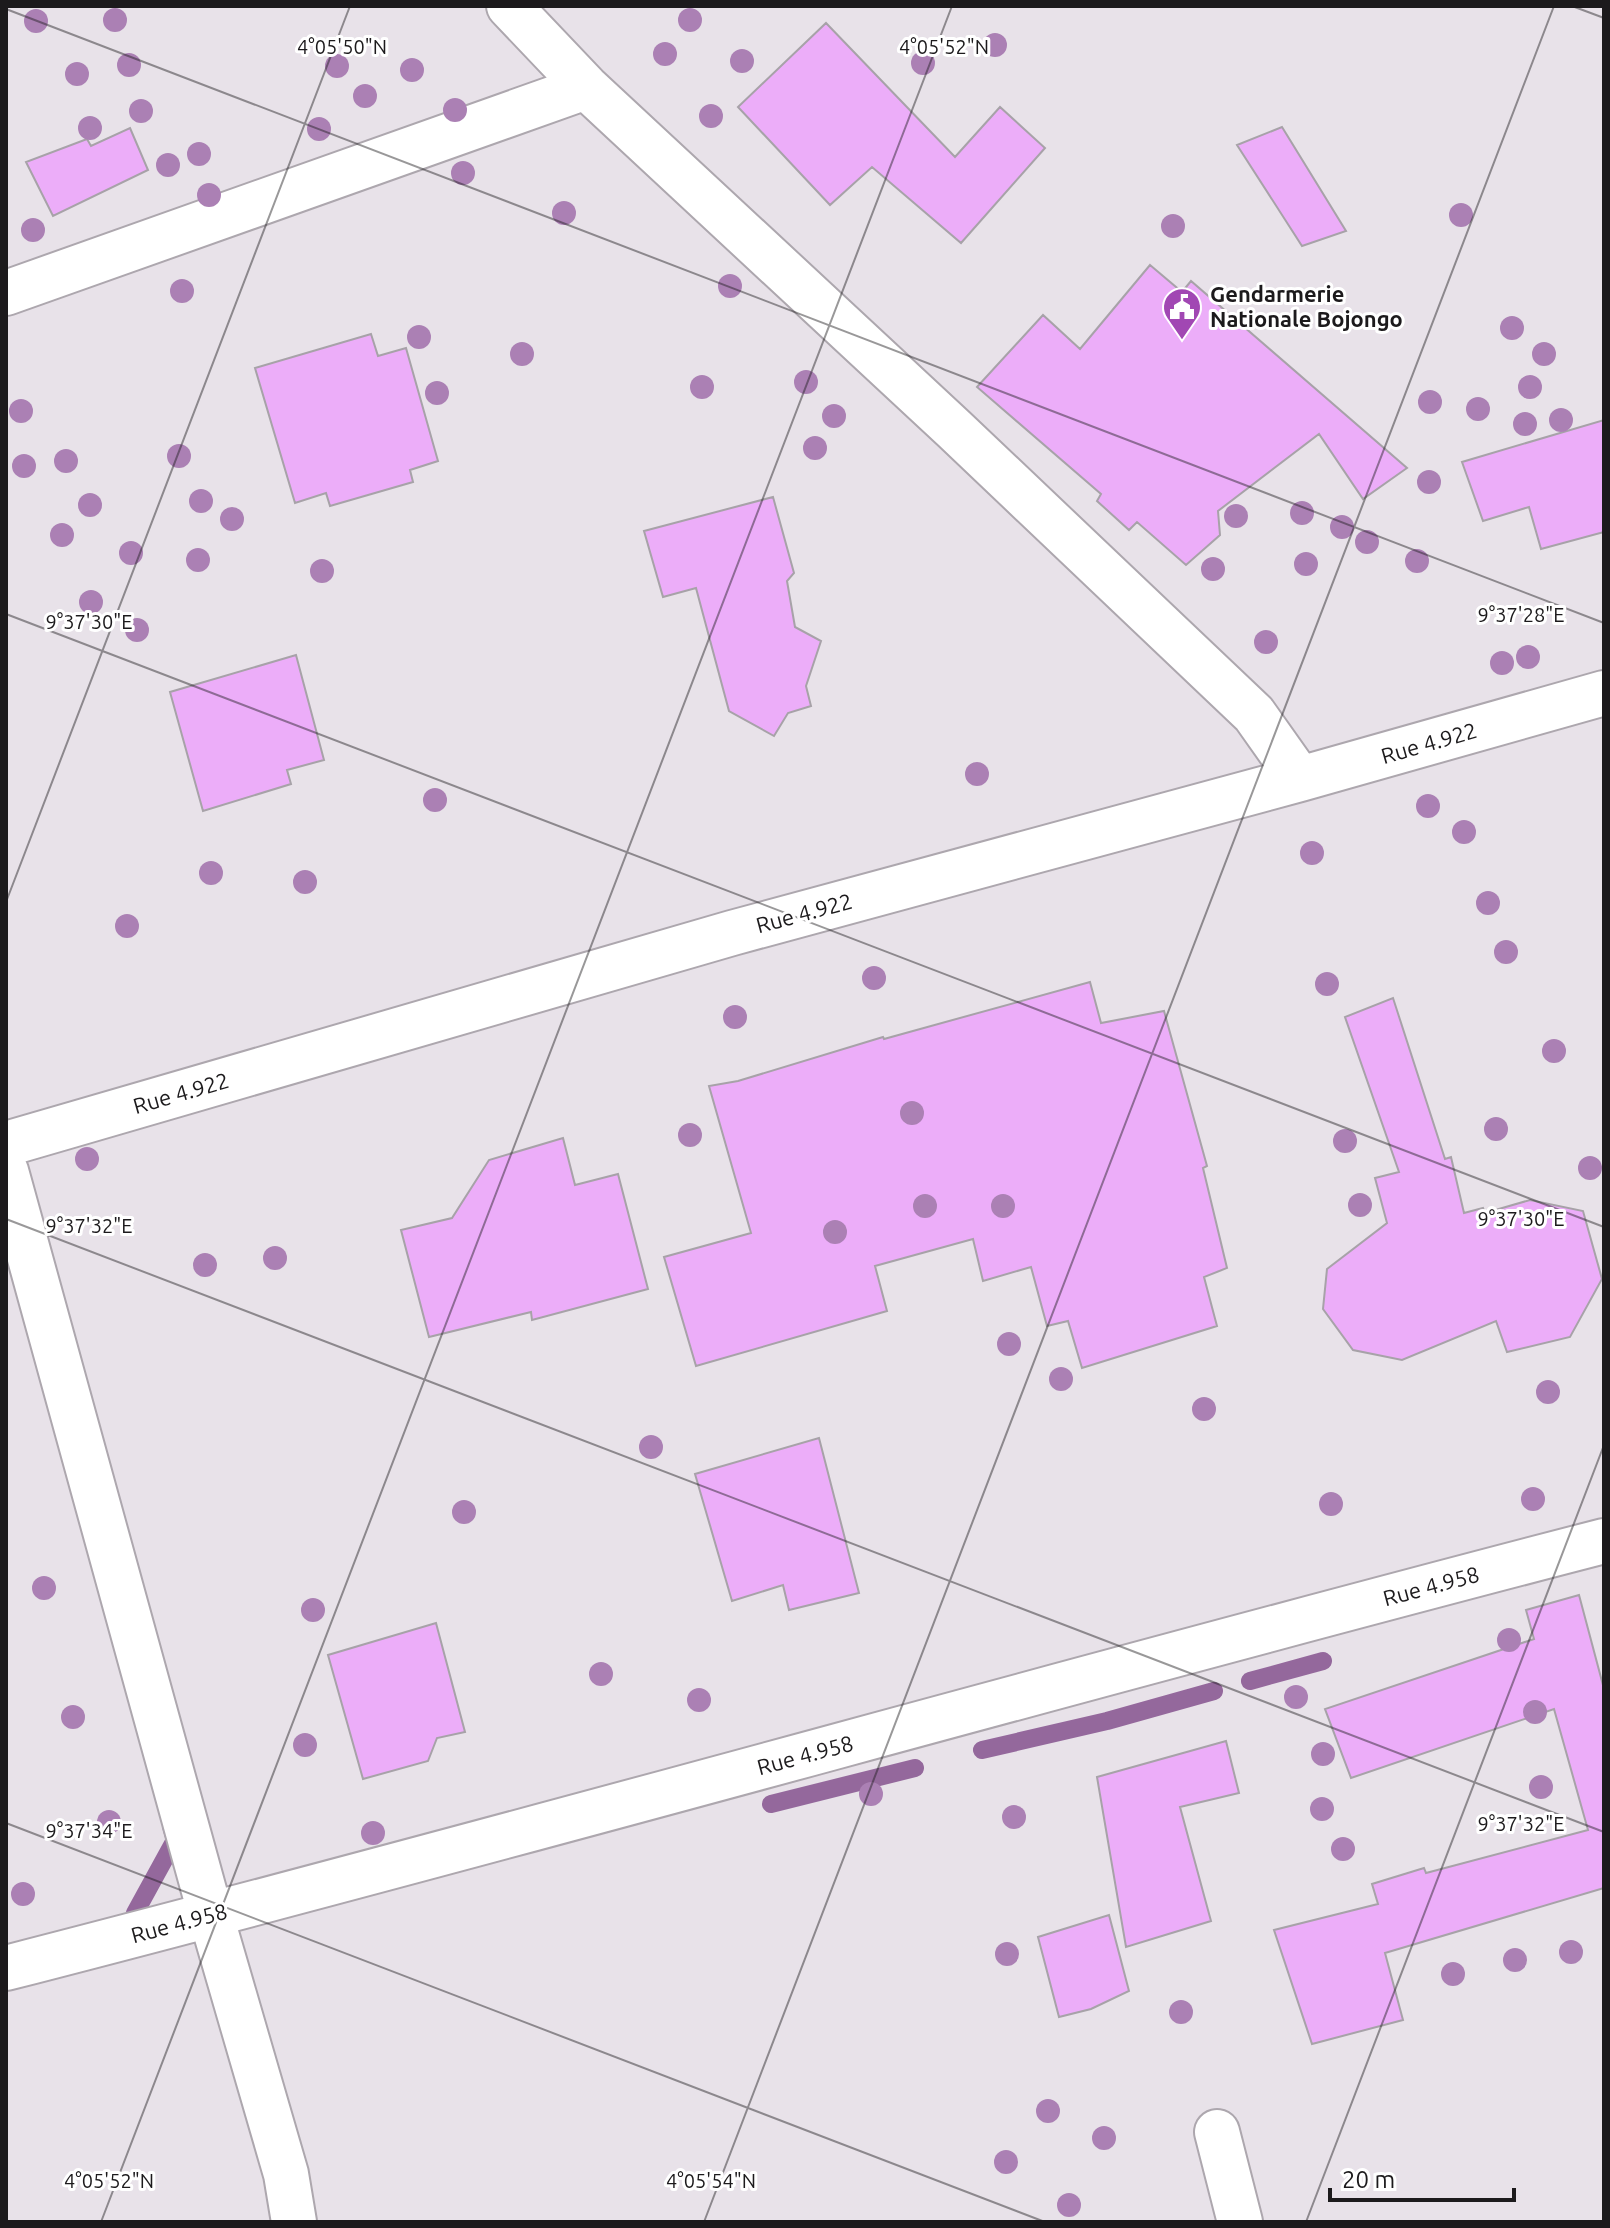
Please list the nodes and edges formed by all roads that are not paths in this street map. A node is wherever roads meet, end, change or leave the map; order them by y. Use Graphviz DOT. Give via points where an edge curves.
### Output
graph roads {
  1 [pos="509,6"];
  2 [pos="586,87"];
  3 [pos="6,293"];
  4 [pos="1604,693"];
  5 [pos="1300,779"];
  6 [pos="6,1144"];
  7 [pos="6,1171"];
  8 [pos="1604,1541"];
  9 [pos="211,1916"];
  10 [pos="6,1968"];
  11 [pos="1217,2132"];
  12 [pos="294,2222"];
  13 [pos="1240,2222"];
  1 -- 2 [label="street"];
  2 -- 3 [label="street"];
  2 -- 5 [label="street" via="1254,714"];
  4 -- 5 [label="street, Rue 4.922"];
  5 -- 6 [label="street, Rue 4.922" via="732,933"];
  7 -- 9 [label="street"];
  8 -- 9 [label="street, Rue 4.958"];
  9 -- 10 [label="street, Rue 4.958"];
  9 -- 12 [label="street" via="286,2174"];
  11 -- 13 [label="street"];
}
